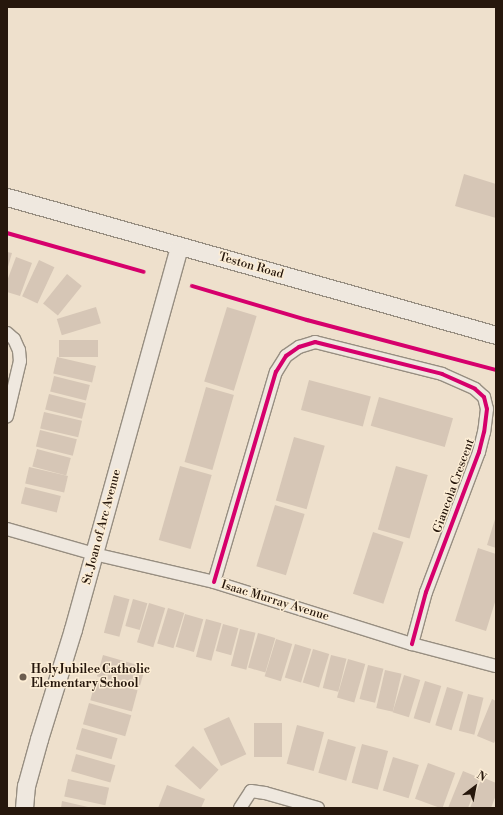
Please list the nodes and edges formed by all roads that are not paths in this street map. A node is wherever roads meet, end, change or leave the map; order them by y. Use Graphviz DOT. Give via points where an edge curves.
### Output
graph roads {
  1 [pos="7,197"];
  2 [pos="179,246"];
  3 [pos="7,333"];
  4 [pos="496,335"];
  5 [pos="7,416"];
  6 [pos="7,529"];
  7 [pos="94,554"];
  8 [pos="214,582"];
  9 [pos="412,644"];
  10 [pos="496,666"];
  11 [pos="24,808"];
  12 [pos="240,808"];
  13 [pos="318,808"];
  1 -- 2 [label="street, Teston Road"];
  2 -- 4 [label="street, Teston Road"];
  2 -- 7 [label="street, St. Joan of Arc Avenue"];
  3 -- 5 [label="street" via="14,339 20,361"];
  6 -- 7 [label="street, Isaac Murray Avenue"];
  7 -- 8 [label="street, Isaac Murray Avenue"];
  7 -- 11 [label="street, St. Joan of Arc Avenue" via="26,786"];
  8 -- 9 [label="street, Isaac Murray Avenue"];
  8 -- 9 [label="street, Giancola Crescent" via="276,372 286,356 299,347 315,342 442,374 475,389 484,397 487,409 479,452 426,592"];
  9 -- 10 [label="street, Isaac Murray Avenue"];
  12 -- 13 [label="street" via="251,792 265,793"];
}
